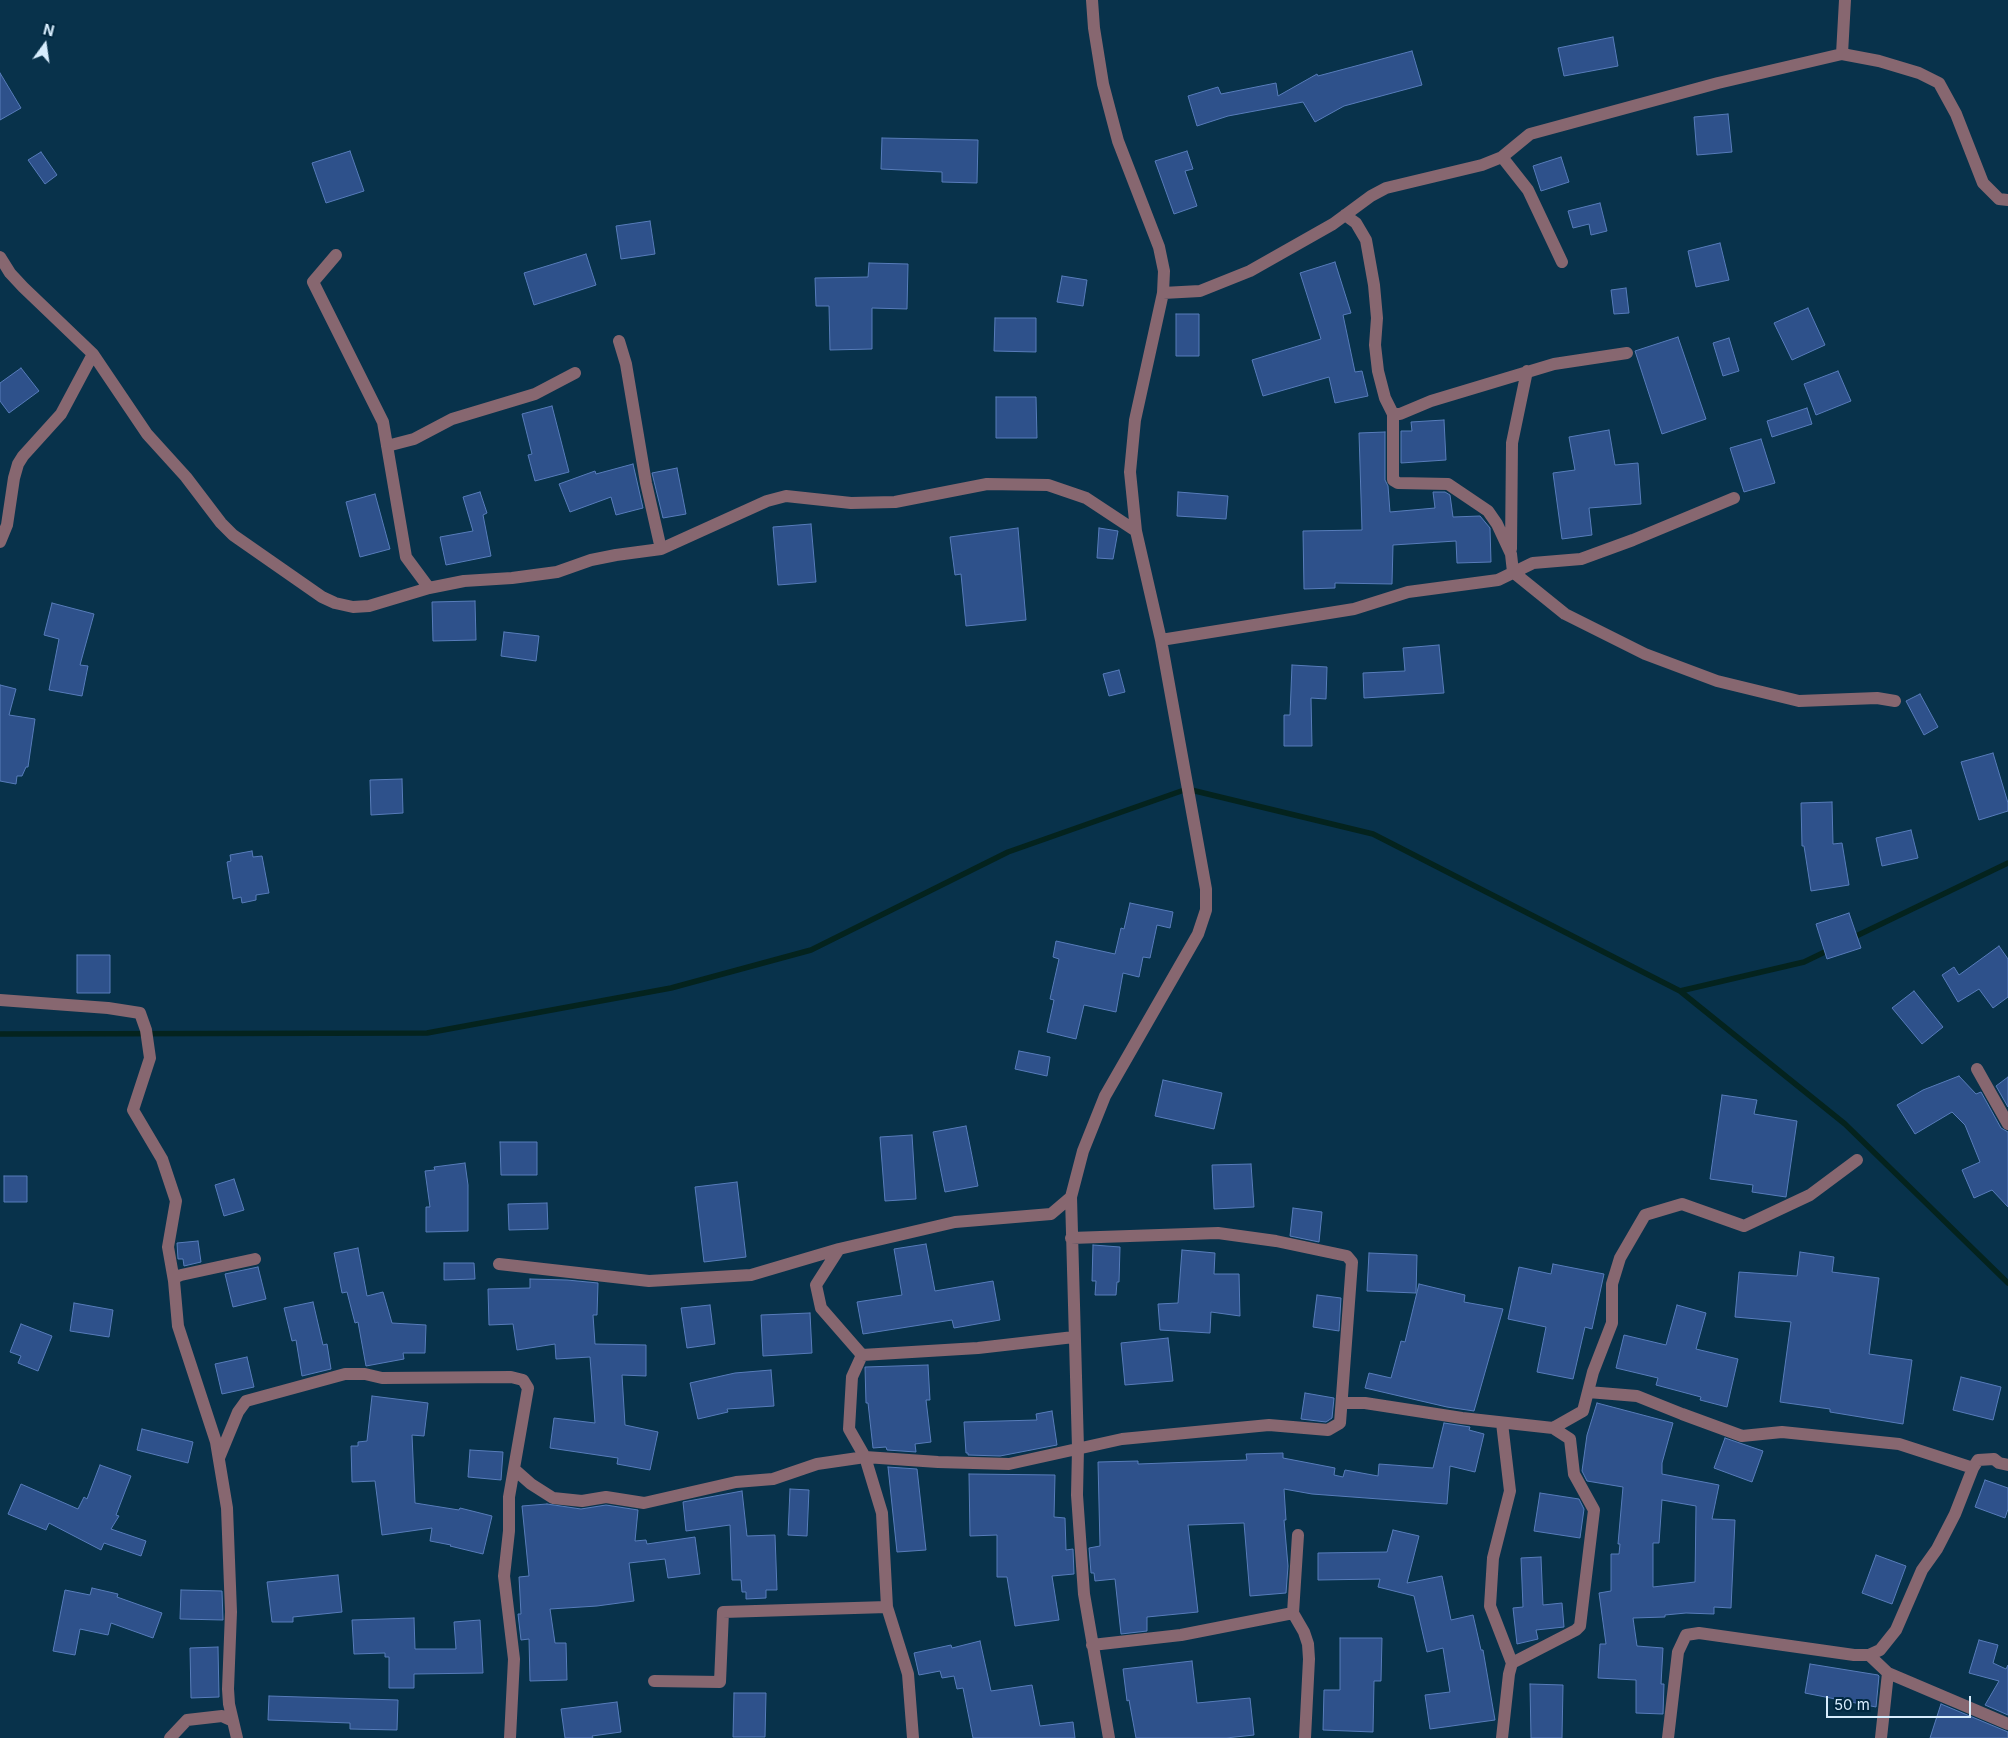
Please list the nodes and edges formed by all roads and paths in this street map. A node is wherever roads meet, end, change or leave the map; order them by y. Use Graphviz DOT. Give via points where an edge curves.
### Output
graph roads {
  1 [pos="1092,0"];
  2 [pos="1844,0"];
  3 [pos="1842,54"];
  4 [pos="1502,157"];
  5 [pos="2008,200"];
  6 [pos="1345,215"];
  7 [pos="336,255"];
  8 [pos="0,257"];
  9 [pos="1562,262"];
  10 [pos="1163,293"];
  11 [pos="619,341"];
  12 [pos="1627,353"];
  13 [pos="93,354"];
  14 [pos="1527,371"];
  15 [pos="575,372"];
  16 [pos="1393,414"];
  17 [pos="387,446"];
  18 [pos="1734,498"];
  19 [pos="1136,531"];
  20 [pos="0,542"];
  21 [pos="661,549"];
  22 [pos="1511,554"];
  23 [pos="1513,572"];
  24 [pos="428,588"];
  25 [pos="1161,640"];
  26 [pos="1895,701"];
  27 [pos="0,1000"];
  28 [pos="1977,1069"];
  29 [pos="2008,1124"];
  30 [pos="1857,1160"];
  31 [pos="1071,1197"];
  32 [pos="1071,1238"];
  33 [pos="839,1249"];
  34 [pos="255,1259"];
  35 [pos="499,1264"];
  36 [pos="174,1281"];
  37 [pos="1074,1337"];
  38 [pos="862,1355"];
  39 [pos="1588,1392"];
  40 [pos="1342,1403"];
  41 [pos="1502,1423"];
  42 [pos="1553,1428"];
  43 [pos="1078,1448"];
  44 [pos="865,1457"];
  45 [pos="219,1458"];
  46 [pos="2008,1465"];
  47 [pos="1973,1468"];
  48 [pos="514,1469"];
  49 [pos="1298,1535"];
  50 [pos="887,1607"];
  51 [pos="1293,1613"];
  52 [pos="1092,1645"];
  53 [pos="1869,1655"];
  54 [pos="1512,1663"];
  55 [pos="1888,1673"];
  56 [pos="654,1681"];
  57 [pos="233,1721"];
  58 [pos="2008,1724"];
  59 [pos="170,1738"];
  60 [pos="237,1738"];
  61 [pos="510,1738"];
  62 [pos="913,1738"];
  63 [pos="1109,1738"];
  64 [pos="1306,1738"];
  65 [pos="1502,1738"];
  66 [pos="1668,1738"];
  67 [pos="1881,1738"];
  1 -- 10 [label="street" via="1103,84 1118,141 1158,247 1164,271"];
  2 -- 3 [label="street"];
  3 -- 4 [label="street" via="1718,83 1530,134"];
  3 -- 5 [label="street" via="1919,72 1939,83 1956,114 1983,183 1999,199"];
  4 -- 6 [label="street" via="1482,165 1386,188"];
  4 -- 9 [label="street" via="1528,190"];
  6 -- 10 [label="street" via="1250,271 1200,291"];
  6 -- 16 [label="street" via="1356,223 1366,240 1374,285 1378,371"];
  7 -- 17 [label="street" via="313,282 383,422"];
  8 -- 13 [label="street" via="23,287"];
  10 -- 19 [label="street" via="1135,420 1130,472"];
  11 -- 21 [label="street"];
  12 -- 14 [label="street"];
  13 -- 20 [label="street" via="61,414 18,464 7,525"];
  13 -- 24 [label="street" via="147,434 221,523 322,597 353,607 369,606"];
  14 -- 16 [label="street"];
  14 -- 22 [label="street" via="1512,443"];
  15 -- 17 [label="street" via="535,394 452,419 414,439"];
  16 -- 22 [label="street" via="1393,480 1398,484 1448,484 1488,511"];
  17 -- 24 [label="street" via="406,557"];
  18 -- 23 [label="street" via="1581,559 1533,563"];
  19 -- 21 [label="street" via="1086,498 1048,485 987,484 895,502 851,503 786,496 767,501"];
  19 -- 25 [label="street"];
  21 -- 24 [label="street" via="608,556 557,572 464,581"];
  22 -- 23 [label="street"];
  23 -- 25 [label="street" via="1498,580 1408,592 1354,609"];
  23 -- 26 [label="street" via="1566,614 1645,654 1717,681 1799,701 1877,698"];
  25 -- 31 [label="street" via="1206,889 1206,910 1198,934 1105,1096 1083,1151"];
  27 -- 36 [label="street" via="140,1013 150,1058 133,1110 162,1159 176,1201 168,1246"];
  28 -- 29 [label="street"];
  30 -- 39 [label="street" via="1810,1195 1744,1226 1682,1204 1645,1215 1620,1258 1612,1284 1612,1324"];
  31 -- 32 [label="street"];
  31 -- 33 [label="street" via="1051,1214 955,1222"];
  32 -- 37 [label="street"];
  32 -- 40 [label="street" via="1218,1233 1347,1256 1352,1262"];
  33 -- 35 [label="street" via="751,1275 649,1281"];
  33 -- 38 [label="street" via="816,1285 820,1308"];
  34 -- 36 [label="street" via="181,1275"];
  36 -- 45 [label="street" via="178,1326"];
  37 -- 38 [label="street" via="978,1348"];
  37 -- 43 [label="street"];
  38 -- 44 [label="street" via="852,1378 849,1429"];
  39 -- 42 [label="street" via="1583,1411"];
  39 -- 47 [label="street" via="1637,1396 1742,1436 1782,1432 1900,1444"];
  40 -- 41 [label="street"];
  40 -- 43 [label="street" via="1340,1423 1328,1430 1269,1426 1122,1439"];
  41 -- 42 [label="street"];
  41 -- 54 [label="street" via="1510,1491 1493,1558 1490,1606"];
  42 -- 54 [label="street" via="1570,1439 1574,1474 1594,1510 1580,1626"];
  43 -- 44 [label="street" via="1009,1464"];
  43 -- 52 [label="street" via="1077,1495 1084,1594"];
  44 -- 48 [label="street" via="817,1464 773,1478 736,1482 644,1503 606,1497 582,1500 553,1498"];
  44 -- 50 [label="street" via="882,1513"];
  45 -- 48 [label="street" via="238,1412 246,1401 263,1396 345,1374 382,1378 511,1377 523,1380 528,1388"];
  45 -- 57 [label="street" via="227,1508 231,1612 228,1689"];
  46 -- 47 [label="street" via="1985,1459 1978,1460"];
  47 -- 53 [label="street" via="1955,1514 1922,1570 1896,1630 1880,1650"];
  48 -- 61 [label="street" via="504,1576 514,1659"];
  49 -- 51 [label="street"];
  50 -- 56 [label="street" via="723,1612 720,1682"];
  50 -- 62 [label="street" via="908,1674"];
  51 -- 52 [label="street" via="1181,1635"];
  51 -- 64 [label="street" via="1308,1644"];
  52 -- 63 [label="street"];
  53 -- 55 [label="street"];
  53 -- 66 [label="street" via="1699,1633 1686,1635 1678,1652"];
  54 -- 65 [label="street"];
  55 -- 58 [label="street"];
  55 -- 67 [label="street"];
  57 -- 59 [label="street" via="222,1716 187,1720"];
  57 -- 60 [label="street"];
}
